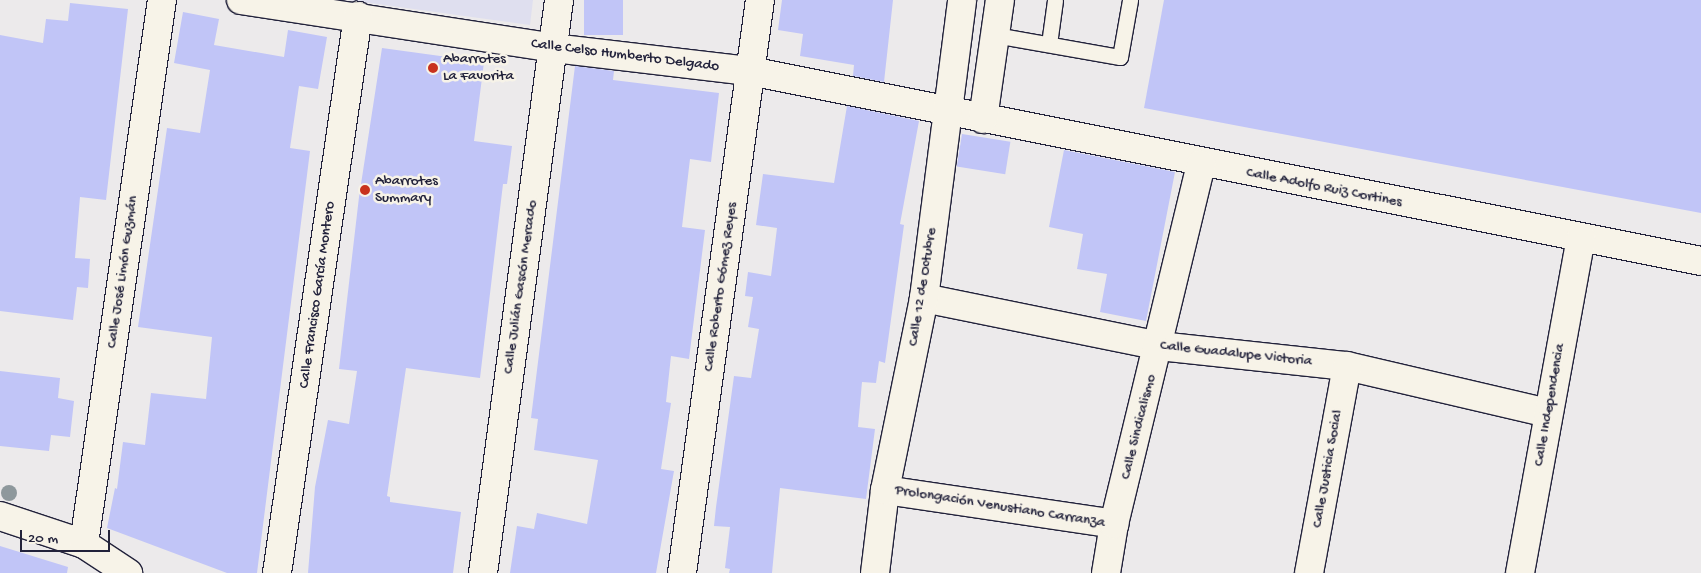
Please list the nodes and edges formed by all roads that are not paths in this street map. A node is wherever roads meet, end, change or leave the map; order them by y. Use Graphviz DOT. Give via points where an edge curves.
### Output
graph roads {
  1 [pos="162,0"];
  2 [pos="241,0"];
  3 [pos="559,0"];
  4 [pos="760,0"];
  5 [pos="962,0"];
  6 [pos="1000,0"];
  7 [pos="1056,0"];
  8 [pos="1130,0"];
  9 [pos="358,16"];
  10 [pos="995,35"];
  11 [pos="1049,44"];
  12 [pos="553,48"];
  13 [pos="750,71"];
  14 [pos="949,110"];
  15 [pos="983,119"];
  16 [pos="1201,164"];
  17 [pos="1581,238"];
  18 [pos="1701,261"];
  19 [pos="924,298"];
  20 [pos="1159,346"];
  21 [pos="1347,366"];
  22 [pos="1548,412"];
  23 [pos="885,490"];
  24 [pos="0,516"];
  25 [pos="1114,524"];
  26 [pos="84,544"];
  27 [pos="125,572"];
  28 [pos="278,573"];
  29 [pos="483,573"];
  30 [pos="682,573"];
  31 [pos="875,573"];
  32 [pos="1106,573"];
  33 [pos="1309,573"];
  34 [pos="1520,573"];
  1 -- 26 [label="street, Calle José Limón Guzmán"];
  2 -- 9 [label="street, Calle Celso Humberto Delgado"];
  3 -- 12 [label="street, Calle Julián Gascón Mercado"];
  4 -- 13 [label="street, Calle Roberto Gómez Reyes"];
  5 -- 14 [label="street, Calle 12 de Octubre"];
  6 -- 10 [label="street"];
  7 -- 11 [label="lane"];
  8 -- 11 [label="lane" via="1120,57"];
  9 -- 12 [label="street, Calle Celso Humberto Delgado"];
  9 -- 28 [label="street, Calle Francisco García Montero"];
  10 -- 11 [label="lane"];
  10 -- 15 [label="street"];
  12 -- 13 [label="street, Calle Celso Humberto Delgado"];
  12 -- 29 [label="street, Calle Julián Gascón Mercado"];
  13 -- 14 [label="street, Calle Celso Humberto Delgado"];
  13 -- 30 [label="street, Calle Roberto Gómez Reyes"];
  14 -- 15 [label="street, Calle Adolfo Ruiz Cortines"];
  14 -- 19 [label="street, Calle 12 de Octubre"];
  15 -- 16 [label="street, Calle Adolfo Ruiz Cortines"];
  16 -- 17 [label="street, Calle Adolfo Ruiz Cortines"];
  16 -- 20 [label="street, Calle Sindicalismo"];
  17 -- 18 [label="street, Calle Adolfo Ruiz Cortines"];
  17 -- 22 [label="street, Calle Independencia"];
  19 -- 20 [label="street, Calle Guadalupe Victoria"];
  19 -- 23 [label="street, Calle 12 de Octubre"];
  20 -- 21 [label="street, Calle Guadalupe Victoria"];
  20 -- 25 [label="street, Calle Sindicalismo"];
  21 -- 22 [label="street, Calle Guadalupe Victoria"];
  21 -- 33 [label="street, Calle Justicia Social"];
  22 -- 34 [label="street, Calle Independencia"];
  23 -- 25 [label="street, Prolongación Venustiano Carranza"];
  23 -- 31 [label="street, Calle 12 de Octubre"];
  24 -- 26 [label="street"];
  25 -- 32 [label="street, Calle Sindicalismo"];
  26 -- 27 [label="street"];
}
